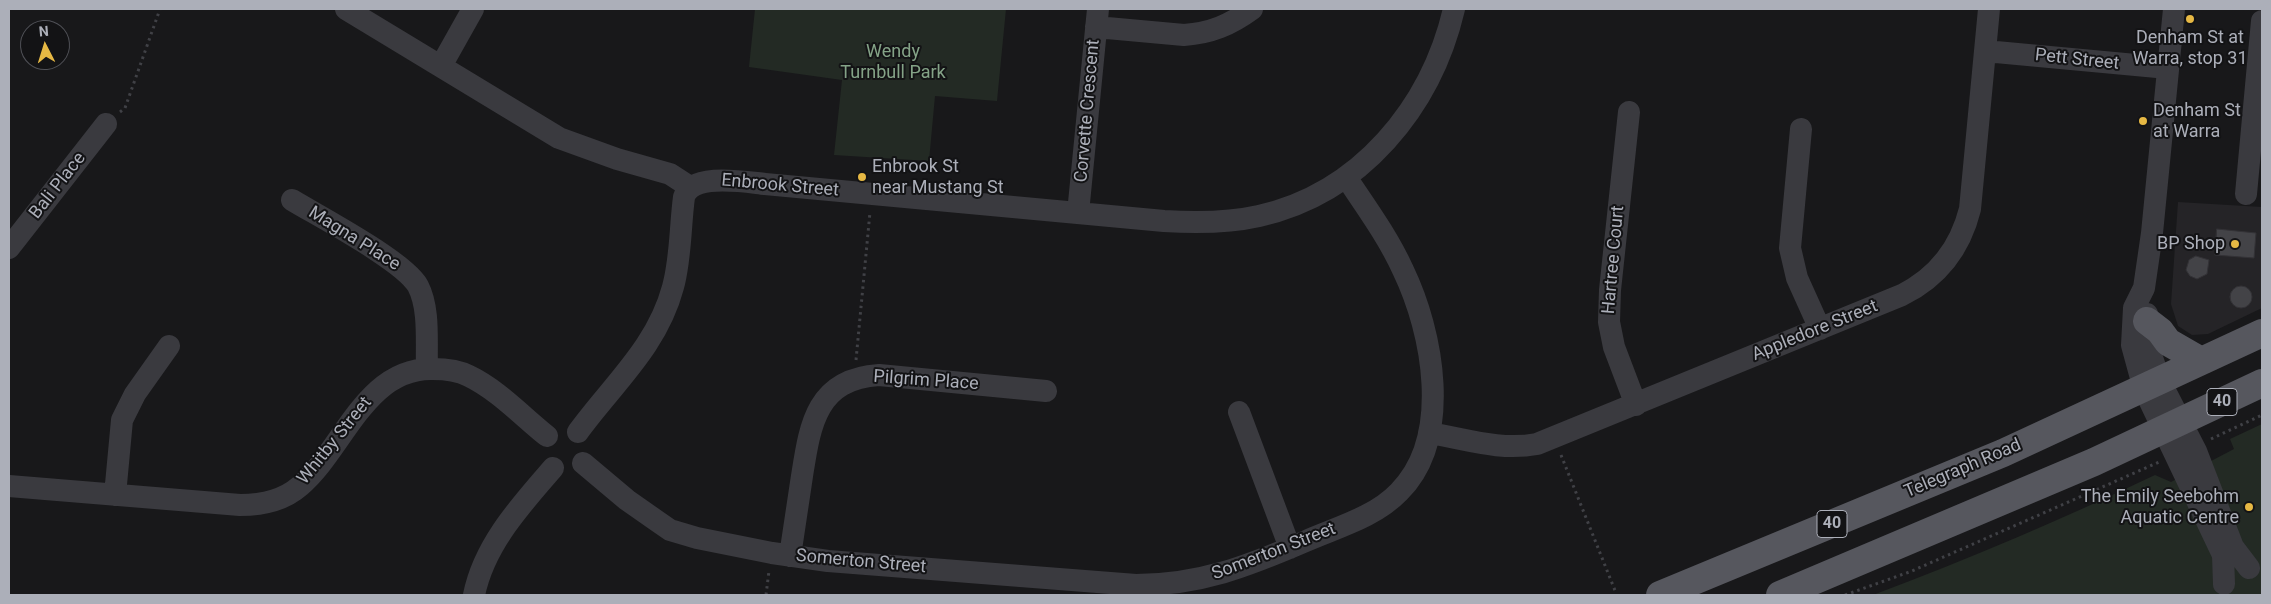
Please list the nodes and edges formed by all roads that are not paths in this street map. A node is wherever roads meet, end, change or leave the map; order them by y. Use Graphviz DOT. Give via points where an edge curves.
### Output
graph roads {
  1 [pos="346,9"];
  2 [pos="474,9"];
  3 [pos="1252,9"];
  4 [pos="1454,9"];
  5 [pos="1990,9"];
  6 [pos="2174,9"];
  7 [pos="1097,18"];
  8 [pos="2262,21"];
  9 [pos="1985,51"];
  10 [pos="440,66"];
  11 [pos="2168,68"];
  12 [pos="1629,112"];
  13 [pos="106,124"];
  14 [pos="1801,129"];
  15 [pos="1346,177"];
  16 [pos="690,187"];
  17 [pos="2246,194"];
  18 [pos="292,200"];
  19 [pos="1078,213"];
  20 [pos="9,248"];
  21 [pos="2144,288"];
  22 [pos="2147,321"];
  23 [pos="1820,329"];
  24 [pos="2262,333"];
  25 [pos="169,346"];
  26 [pos="2202,361"];
  27 [pos="427,369"];
  28 [pos="2262,383"];
  29 [pos="2152,385"];
  30 [pos="1046,391"];
  31 [pos="1636,405"];
  32 [pos="1238,412"];
  33 [pos="2173,426"];
  34 [pos="578,432"];
  35 [pos="1429,433"];
  36 [pos="548,436"];
  37 [pos="583,462"];
  38 [pos="553,468"];
  39 [pos="9,486"];
  40 [pos="115,495"];
  41 [pos="1290,548"];
  42 [pos="781,555"];
  43 [pos="2256,574"];
  44 [pos="2224,590"];
  45 [pos="474,595"];
  46 [pos="1660,595"];
  47 [pos="1780,595"];
  1 -- 10 [label="street"];
  2 -- 10 [label="street"];
  3 -- 7 [label="street" via="1223,27 1184,35"];
  4 -- 15 [label="street, Enbrook Street" via="1442,52 1418,100 1390,137"];
  5 -- 9 [label="street, Appledore Street"];
  6 -- 11 [label="street"];
  7 -- 19 [label="street, Corvette Crescent"];
  8 -- 17 [label="street"];
  9 -- 11 [label="street, Pett Street"];
  9 -- 23 [label="street, Appledore Street" via="1970,209 1952,252 1942,266 1918,287"];
  10 -- 16 [label="street" via="560,138 610,157 670,174"];
  11 -- 21 [label="street"];
  12 -- 31 [label="street, Hartree Court" via="1609,322 1614,348"];
  13 -- 20 [label="street, Bali Place"];
  14 -- 23 [label="street" via="1790,248 1797,278"];
  15 -- 19 [label="street, Enbrook Street" via="1299,202 1240,220 1164,221"];
  15 -- 35 [label="street, Somerton Street" via="1395,254 1419,312 1431,378"];
  16 -- 19 [label="street, Enbrook Street" via="702,182 722,181"];
  16 -- 34 [label="street" via="684,196 673,285 663,315 633,366"];
  18 -- 27 [label="street, Magna Place" via="396,264 412,278 424,305"];
  21 -- 22 [label="street"];
  21 -- 29 [label="street" via="2134,308 2131,333 2133,354"];
  22 -- 26 [label="main road" via="2168,342"];
  22 -- 29 [label="street"];
  23 -- 31 [label="street, Appledore Street"];
  24 -- 26 [label="main road, Telegraph Road / 40"];
  25 -- 40 [label="street" via="135,394 122,420"];
  26 -- 29 [label="main road, Telegraph Road / 40"];
  27 -- 36 [label="street, Whitby Street" via="450,370 470,376"];
  27 -- 40 [label="street, Whitby Street" via="406,373 373,393 301,485 278,500 240,505"];
  28 -- 33 [label="main road, 40"];
  29 -- 33 [label="street"];
  29 -- 46 [label="main road, Telegraph Road / 40" via="2003,454"];
  30 -- 42 [label="street, Pilgrim Place" via="870,376 857,378 831,394 813,420"];
  31 -- 35 [label="street, Appledore Street" via="1537,444 1511,447 1480,444"];
  32 -- 41 [label="street"];
  33 -- 43 [label="street" via="2196,451 2233,547"];
  33 -- 44 [label="street" via="2223,555"];
  33 -- 47 [label="main road, 40" via="1950,525"];
  34 -- 36 [label="street" via="566,428"];
  34 -- 37 [label="street" via="587,450"];
  35 -- 41 [label="street, Somerton Street" via="1420,464 1412,477 1384,506"];
  36 -- 38 [label="street" via="544,443 544,457"];
  37 -- 38 [label="street" via="566,472"];
  37 -- 42 [label="street, Somerton Street" via="627,500 670,530"];
  38 -- 45 [label="street" via="493,544 478,577"];
  39 -- 40 [label="street, Whitby Street"];
  41 -- 42 [label="street, Somerton Street" via="1219,575 1158,585 1126,585"];
  43 -- 44 [label="street" via="2236,569 2226,578"];
}
